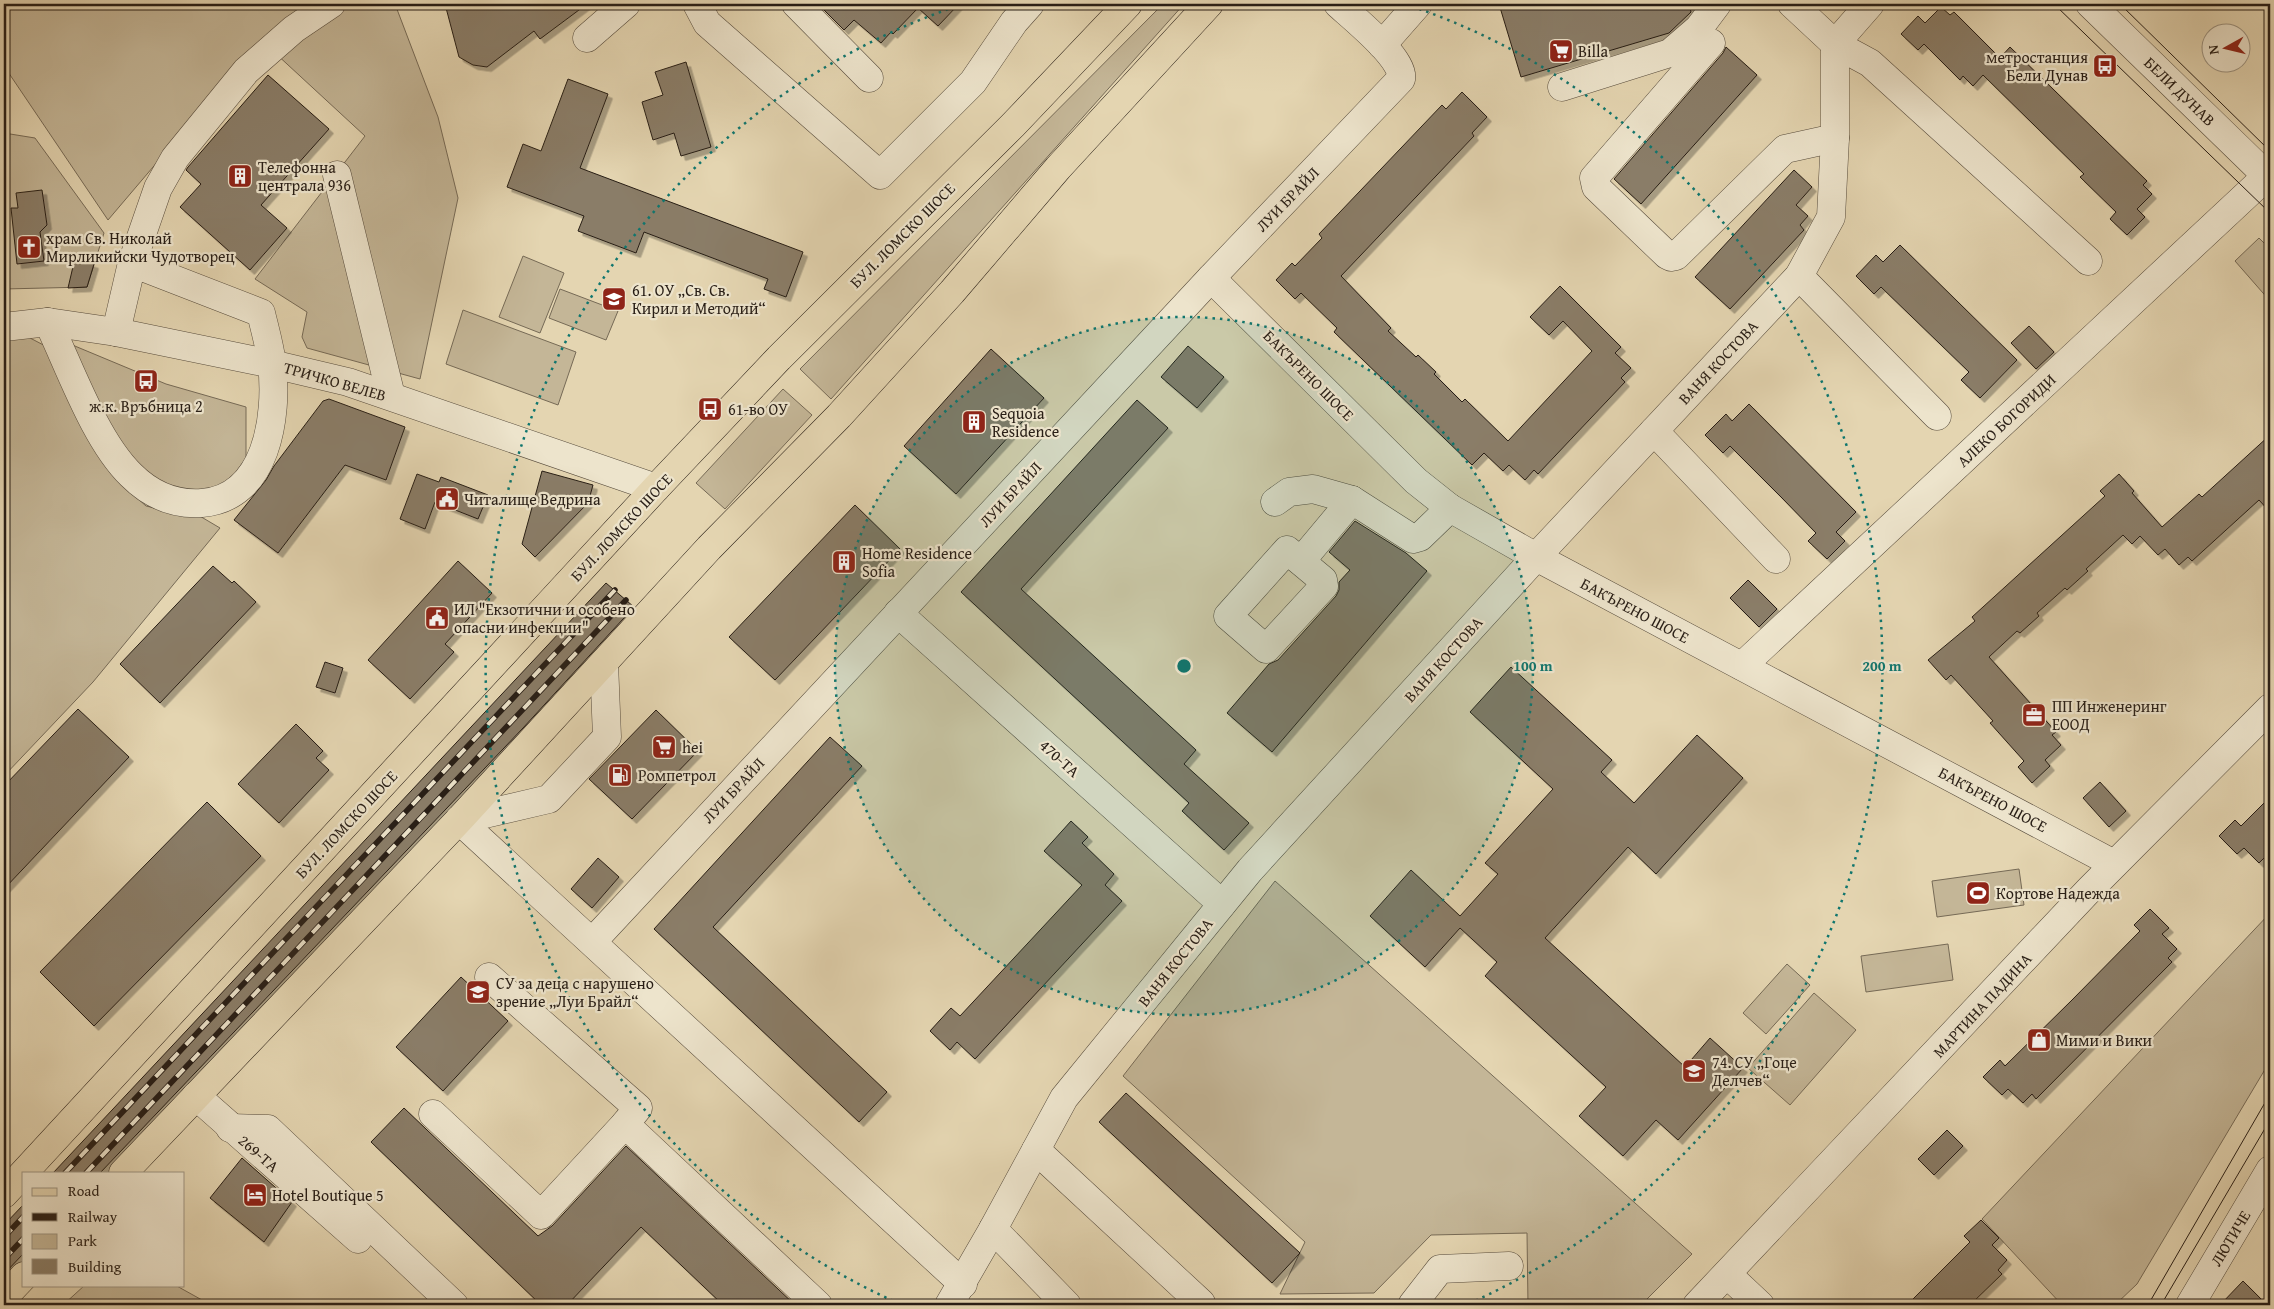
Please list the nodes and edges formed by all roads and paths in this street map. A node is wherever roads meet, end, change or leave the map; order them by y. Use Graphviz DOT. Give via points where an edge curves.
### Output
graph roads {
  1 [pos="331,4"];
  2 [pos="626,4"];
  3 [pos="697,4"];
  4 [pos="796,4"];
  5 [pos="1030,4"];
  6 [pos="1128,4"];
  7 [pos="1209,4"];
  8 [pos="1338,4"];
  9 [pos="1418,4"];
  10 [pos="1717,4"];
  11 [pos="1792,4"];
  12 [pos="1870,4"];
  13 [pos="2090,4"];
  14 [pos="587,38"];
  15 [pos="1711,43"];
  16 [pos="1835,44"];
  17 [pos="1382,45"];
  18 [pos="869,78"];
  19 [pos="1562,87"];
  20 [pos="1835,138"];
  21 [pos="337,175"];
  22 [pos="2269,176"];
  23 [pos="2088,262"];
  24 [pos="132,263"];
  25 [pos="1799,276"];
  26 [pos="1211,278"];
  27 [pos="48,322"];
  28 [pos="4,327"];
  29 [pos="116,332"];
  30 [pos="272,364"];
  31 [pos="391,396"];
  32 [pos="1937,416"];
  33 [pos="1654,431"];
  34 [pos="656,488"];
  35 [pos="1352,500"];
  36 [pos="1275,502"];
  37 [pos="1450,508"];
  38 [pos="1536,557"];
  39 [pos="1776,559"];
  40 [pos="1301,561"];
  41 [pos="898,613"];
  42 [pos="604,663"];
  43 [pos="1742,666"];
  44 [pos="2270,708"];
  45 [pos="459,820"];
  46 [pos="2114,864"];
  47 [pos="1222,904"];
  48 [pos="592,941"];
  49 [pos="489,977"];
  50 [pos="196,1096"];
  51 [pos="432,1114"];
  52 [pos="625,1124"];
  53 [pos="230,1128"];
  54 [pos="1036,1150"];
  55 [pos="2270,1170"];
  56 [pos="24,1172"];
  57 [pos="124,1172"];
  58 [pos="22,1175"];
  59 [pos="4,1194"];
  60 [pos="993,1229"];
  61 [pos="368,1247"];
  62 [pos="1509,1266"];
  63 [pos="1727,1274"];
  64 [pos="22,1278"];
  65 [pos="956,1294"];
  66 [pos="4,1297"];
  67 [pos="1201,1303"];
  68 [pos="454,1305"];
  69 [pos="818,1305"];
  70 [pos="1067,1305"];
  71 [pos="1412,1305"];
  72 [pos="1697,1305"];
  73 [pos="1760,1305"];
  74 [pos="2190,1305"];
  1 -- 24 [label="street" via="294,29 246,71 175,158 158,188"];
  2 -- 14 [label="street"];
  3 -- 5 [label="street" via="707,23 880,174 973,82"];
  4 -- 18 [label="street"];
  6 -- 34 [label="main road, БУЛ. ЛОМСКО ШОСЕ"];
  7 -- 42 [label="main road" via="1058,168 952,292 839,416"];
  8 -- 17 [label="street, ЛУИ БРАЙЛ"];
  9 -- 17 [label="street"];
  10 -- 19 [label="street" via="1699,28 1670,53"];
  11 -- 16 [label="street"];
  12 -- 16 [label="street"];
  13 -- 22 [label="street, БЕЛИ ДУНАВ"];
  15 -- 20 [label="street" via="1594,178 1596,187 1667,255 1676,256 1785,149"];
  16 -- 20 [label="street, ВАНЯ КОСТОВА"];
  16 -- 23 [label="street" via="1870,63"];
  17 -- 26 [label="street, ЛУИ БРАЙЛ" via="1400,67 1401,79"];
  20 -- 25 [label="street, ВАНЯ КОСТОВА" via="1831,217"];
  21 -- 31 [label="street"];
  22 -- 43 [label="street, АЛЕКО БОГОРИДИ"];
  24 -- 29 [label="street"];
  24 -- 30 [label="street" via="261,312"];
  25 -- 32 [label="street"];
  25 -- 33 [label="street, ВАНЯ КОСТОВА"];
  26 -- 37 [label="street, БАКЪРЕНО ШОСЕ" via="1416,481"];
  26 -- 41 [label="street, ЛУИ БРАЙЛ"];
  27 -- 28 [label="street, ТРИЧКО ВЕЛЕВ"];
  27 -- 29 [label="street, ТРИЧКО ВЕЛЕВ"];
  27 -- 30 [label="street" via="101,435 115,456 150,491 170,500 212,502 228,496 249,480 259,464 269,433"];
  29 -- 30 [label="street, ТРИЧКО ВЕЛЕВ"];
  30 -- 31 [label="street, ТРИЧКО ВЕЛЕВ"];
  31 -- 34 [label="street, ТРИЧКО ВЕЛЕВ"];
  33 -- 38 [label="street, ВАНЯ КОСТОВА"];
  33 -- 39 [label="street"];
  34 -- 56 [label="main road, БУЛ. ЛОМСКО ШОСЕ"];
  35 -- 36 [label="street" via="1313,489 1289,492"];
  35 -- 37 [label="street" via="1413,539 1420,537"];
  35 -- 40 [label="street"];
  37 -- 38 [label="street, БАКЪРЕНО ШОСЕ"];
  38 -- 43 [label="street, БАКЪРЕНО ШОСЕ"];
  38 -- 47 [label="street, ВАНЯ КОСТОВА"];
  41 -- 47 [label="street, 470-ТА"];
  41 -- 48 [label="street, ЛУИ БРАЙЛ"];
  42 -- 45 [label="main road"];
  42 -- 45 [label="street" via="607,737 550,799"];
  43 -- 46 [label="street, БАКЪРЕНО ШОСЕ"];
  44 -- 46 [label="street, МАРТИНА ПАДИНА"];
  45 -- 48 [label="street"];
  45 -- 50 [label="main road"];
  46 -- 63 [label="street, МАРТИНА ПАДИНА"];
  47 -- 54 [label="street, ВАНЯ КОСТОВА" via="1064,1098"];
  48 -- 65 [label="street"];
  49 -- 52 [label="street" via="638,1108"];
  50 -- 53 [label="street, 269-ТА"];
  50 -- 57 [label="main road"];
  51 -- 52 [label="street" via="541,1215"];
  52 -- 69 [label="street"];
  53 -- 61 [label="street, 269-ТА"];
  53 -- 68 [label="street" via="268,1129"];
  54 -- 60 [label="street, ВАНЯ КОСТОВА"];
  54 -- 67 [label="street"];
  55 -- 74 [label="street, ЛЮТИЧЕ"];
  58 -- 59 [label="main road, БУЛ. ЛОМСКО ШОСЕ"];
  60 -- 65 [label="street, ВАНЯ КОСТОВА"];
  60 -- 70 [label="street"];
  62 -- 71 [label="street" via="1440,1269"];
  63 -- 72 [label="street, МАРТИНА ПАДИНА"];
  63 -- 73 [label="street"];
  64 -- 66 [label="main road"];
}
